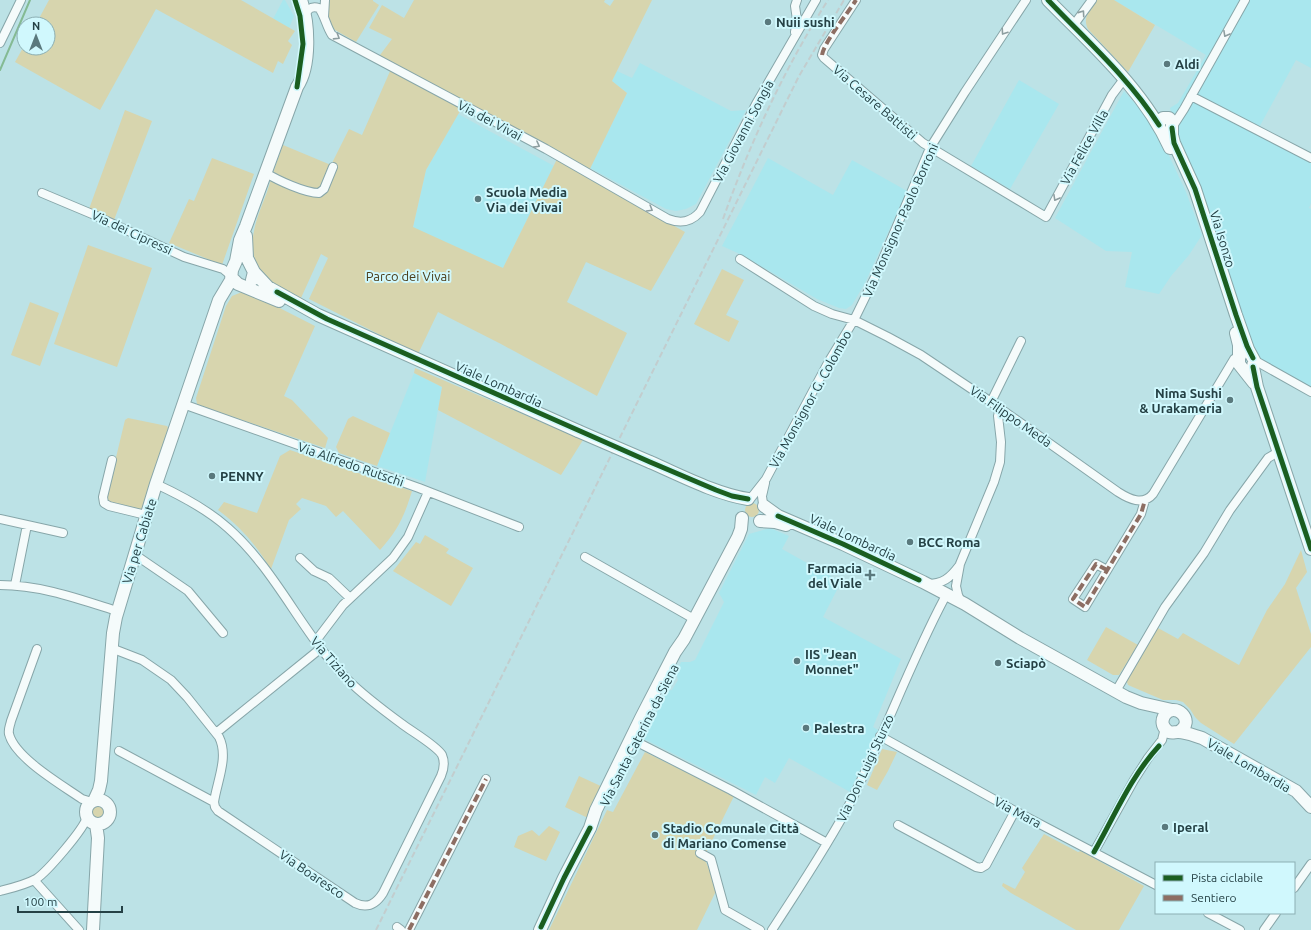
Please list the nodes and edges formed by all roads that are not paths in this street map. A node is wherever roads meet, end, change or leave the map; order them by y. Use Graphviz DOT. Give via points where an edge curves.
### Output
graph roads {
  1 [pos="21,0"];
  2 [pos="296,0"];
  3 [pos="300,0"];
  4 [pos="325,0"];
  5 [pos="856,0"];
  6 [pos="1026,0"];
  7 [pos="1048,0"];
  8 [pos="1092,0"];
  9 [pos="1245,0"];
  10 [pos="795,4"];
  11 [pos="811,5"];
  12 [pos="304,15"];
  13 [pos="324,20"];
  14 [pos="1073,26"];
  15 [pos="794,38"];
  16 [pos="0,43"];
  17 [pos="1124,79"];
  18 [pos="297,87"];
  19 [pos="1191,96"];
  20 [pos="1166,124"];
  21 [pos="930,148"];
  22 [pos="1311,158"];
  23 [pos="332,167"];
  24 [pos="266,173"];
  25 [pos="42,193"];
  26 [pos="1046,217"];
  27 [pos="690,220"];
  28 [pos="246,226"];
  29 [pos="740,259"];
  30 [pos="252,269"];
  31 [pos="231,270"];
  32 [pos="242,285"];
  33 [pos="217,309"];
  34 [pos="327,319"];
  35 [pos="854,320"];
  36 [pos="1021,341"];
  37 [pos="1247,363"];
  38 [pos="1228,370"];
  39 [pos="1311,392"];
  40 [pos="991,402"];
  41 [pos="183,404"];
  42 [pos="1000,408"];
  43 [pos="1276,446"];
  44 [pos="112,460"];
  45 [pos="766,479"];
  46 [pos="156,484"];
  47 [pos="716,490"];
  48 [pos="428,492"];
  49 [pos="749,498"];
  50 [pos="1145,500"];
  51 [pos="764,505"];
  52 [pos="146,515"];
  53 [pos="749,518"];
  54 [pos="0,519"];
  55 [pos="27,525"];
  56 [pos="519,527"];
  57 [pos="63,533"];
  58 [pos="1311,549"];
  59 [pos="134,554"];
  60 [pos="585,557"];
  61 [pos="300,558"];
  62 [pos="960,564"];
  63 [pos="1107,570"];
  64 [pos="927,584"];
  65 [pos="0,585"];
  66 [pos="15,585"];
  67 [pos="350,598"];
  68 [pos="944,599"];
  69 [pos="961,602"];
  70 [pos="117,612"];
  71 [pos="694,619"];
  72 [pos="224,633"];
  73 [pos="1020,638"];
  74 [pos="684,639"];
  75 [pos="315,642"];
  76 [pos="111,648"];
  77 [pos="320,649"];
  78 [pos="37,650"];
  79 [pos="1116,690"];
  80 [pos="1141,702"];
  81 [pos="1172,710"];
  82 [pos="1186,720"];
  83 [pos="1170,728"];
  84 [pos="216,733"];
  85 [pos="880,736"];
  86 [pos="1202,738"];
  87 [pos="636,742"];
  88 [pos="119,751"];
  89 [pos="486,779"];
  90 [pos="1296,791"];
  91 [pos="1311,795"];
  92 [pos="214,802"];
  93 [pos="1311,807"];
  94 [pos="1015,810"];
  95 [pos="92,812"];
  96 [pos="898,825"];
  97 [pos="590,828"];
  98 [pos="827,843"];
  99 [pos="1094,852"];
  100 [pos="700,853"];
  101 [pos="400,858"];
  102 [pos="1311,864"];
  103 [pos="34,880"];
  104 [pos="1155,884"];
  105 [pos="1295,887"];
  106 [pos="0,891"];
  107 [pos="1210,914"];
  108 [pos="1275,914"];
  109 [pos="540,929"];
  110 [pos="79,930"];
  111 [pos="93,930"];
  112 [pos="409,930"];
  113 [pos="760,930"];
  114 [pos="772,930"];
  115 [pos="1240,930"];
  116 [pos="1264,930"];
  1 -- 16 [label="street"];
  2 -- 18 [label="main road" via="303,44"];
  3 -- 12 [label="main road"];
  4 -- 13 [label="street"];
  5 -- 21 [label="street, Via Cesare Battisti" via="822,55"];
  6 -- 21 [label="street, Via Monsignor Paolo Borroni, one-way"];
  7 -- 14 [label="main road, Via Isonzo"];
  14 -- 8 [label="street, one-way"];
  9 -- 19 [label="street, one-way"];
  10 -- 11 [label="street" via="802,14"];
  10 -- 15 [label="street, Via Giovanni Songia" via="797,20"];
  11 -- 15 [label="street, Via Giovanni Songia"];
  12 -- 13 [label="street, Via dei Vivai" via="307,10 315,7 322,12"];
  12 -- 18 [label="main road" via="306,57"];
  13 -- 27 [label="street, Via dei Vivai, one-way" via="332,35 546,149 668,220 679,223"];
  14 -- 17 [label="main road, Via Isonzo"];
  15 -- 27 [label="street, Via Giovanni Songia" via="756,104 700,212"];
  17 -- 20 [label="main road, Via Isonzo"];
  17 -- 26 [label="street, Via Felice Villa, one-way" via="1112,95"];
  18 -- 24 [label="main road"];
  19 -- 20 [label="street" via="1184,109"];
  19 -- 22 [label="street"];
  20 -- 37 [label="main road, Via Isonzo" via="1195,189 1247,346"];
  21 -- 26 [label="street, Via Cesare Battisti"];
  21 -- 35 [label="street, Via Monsignor Paolo Borroni" via="874,280"];
  23 -- 24 [label="street" via="324,189 319,193 285,183"];
  24 -- 28 [label="main road"];
  25 -- 31 [label="street, Via dei Cipressi" via="184,257"];
  28 -- 30 [label="main road" via="247,255"];
  28 -- 31 [label="main road"];
  29 -- 35 [label="street, Via Filippo Meda" via="814,306"];
  30 -- 31 [label="main road" via="244,263"];
  30 -- 32 [label="main road" via="251,281"];
  30 -- 34 [label="main road, Viale Lombardia" via="270,288"];
  31 -- 32 [label="main road" via="235,282"];
  31 -- 33 [label="main road"];
  32 -- 33 [label="main road" via="228,293"];
  32 -- 34 [label="main road, Viale Lombardia"];
  33 -- 41 [label="main road, Via per Cabiate"];
  34 -- 47 [label="main road, Viale Lombardia, bridge"];
  35 -- 40 [label="street, Via Filippo Meda" via="916,352"];
  35 -- 45 [label="street, Via Monsignor G. Colombo"];
  36 -- 40 [label="street"];
  37 -- 38 [label="street"];
  37 -- 38 [label="street" via="1235,358"];
  37 -- 39 [label="street" via="1272,370"];
  37 -- 43 [label="main road, Via Isonzo"];
  38 -- 50 [label="street" via="1157,487"];
  40 -- 42 [label="street, Via Filippo Meda"];
  41 -- 46 [label="main road, Via per Cabiate"];
  41 -- 48 [label="street, Via Alfredo Rutschi"];
  42 -- 50 [label="street, Via Filippo Meda" via="1122,494 1133,499"];
  42 -- 62 [label="street" via="998,416 1001,448 998,472"];
  43 -- 58 [label="main road, Via Isonzo"];
  43 -- 79 [label="street" via="1165,607"];
  44 -- 52 [label="street" via="104,503"];
  45 -- 49 [label="street, Via Monsignor G. Colombo"];
  45 -- 51 [label="street, Via Monsignor G. Colombo"];
  46 -- 52 [label="main road, Via per Cabiate"];
  46 -- 75 [label="street, Via Tiziano" via="203,508 234,532 267,572"];
  47 -- 49 [label="main road, Viale Lombardia" via="732,496"];
  47 -- 53 [label="main road, Viale Lombardia" via="733,501"];
  48 -- 56 [label="street, Via Alfredo Rutschi"];
  48 -- 67 [label="street" via="408,537 393,558"];
  49 -- 51 [label="main road, Viale Lombardia" via="757,499"];
  49 -- 53 [label="main road, Via Santa Caterina da Siena" via="742,503"];
  50 -- 63 [label="street" via="1142,514"];
  51 -- 53 [label="main road" via="765,512"];
  51 -- 64 [label="main road, Viale Lombardia" via="778,516"];
  52 -- 59 [label="main road, Via per Cabiate"];
  53 -- 68 [label="main road, Viale Lombardia" via="784,524 817,537"];
  53 -- 71 [label="main road, Via Santa Caterina da Siena" via="748,526 738,537"];
  54 -- 55 [label="street"];
  55 -- 57 [label="street"];
  55 -- 66 [label="street"];
  59 -- 70 [label="main road, Via per Cabiate"];
  59 -- 72 [label="street" via="188,591"];
  60 -- 71 [label="street"];
  61 -- 67 [label="street" via="314,571 329,578"];
  62 -- 64 [label="street" via="945,581"];
  62 -- 69 [label="street" via="956,586"];
  63 -- 63 [label="street" via="1096,564 1073,599 1085,607"];
  64 -- 69 [label="main road, Viale Lombardia"];
  65 -- 66 [label="street"];
  66 -- 70 [label="street" via="66,595"];
  67 -- 75 [label="street"];
  68 -- 73 [label="main road, Viale Lombardia"];
  68 -- 85 [label="street, Via Don Luigi Sturzo"];
  69 -- 73 [label="main road, Viale Lombardia"];
  70 -- 76 [label="main road, Via per Cabiate"];
  71 -- 74 [label="main road, Via Santa Caterina da Siena"];
  73 -- 79 [label="main road, Viale Lombardia"];
  74 -- 87 [label="main road, Via Santa Caterina da Siena"];
  74 -- 97 [label="main road, Via Santa Caterina da Siena" via="641,718 596,810"];
  75 -- 77 [label="street, Via Tiziano"];
  76 -- 84 [label="street" via="137,657 168,677"];
  76 -- 95 [label="main road, Via per Cabiate" via="101,781"];
  77 -- 84 [label="street"];
  77 -- 101 [label="street, Via Tiziano" via="361,692 435,748 443,757 441,776"];
  78 -- 95 [label="street" via="9,728 10,734 27,759"];
  79 -- 80 [label="main road, Viale Lombardia"];
  80 -- 81 [label="main road"];
  80 -- 83 [label="main road"];
  81 -- 82 [label="main road" via="1183,714"];
  81 -- 83 [label="main road" via="1166,714"];
  82 -- 83 [label="main road" via="1185,726"];
  82 -- 86 [label="main road"];
  83 -- 86 [label="main road"];
  83 -- 99 [label="street" via="1134,780"];
  84 -- 92 [label="street" via="224,752"];
  85 -- 94 [label="street, Via Mara"];
  85 -- 98 [label="street, Via Don Luigi Sturzo" via="850,802"];
  86 -- 90 [label="main road, Viale Lombardia"];
  87 -- 97 [label="main road, Via Santa Caterina da Siena"];
  87 -- 98 [label="street"];
  88 -- 92 [label="street, Via Boaresco"];
  89 -- 112 [label="street"];
  90 -- 91 [label="main road, Viale Lombardia"];
  90 -- 93 [label="main road, Viale Lombardia"];
  92 -- 101 [label="street, Via Boaresco" via="219,812 362,906 370,906 379,899"];
  94 -- 96 [label="street" via="986,865 981,868"];
  94 -- 99 [label="street, Via Mara"];
  95 -- 103 [label="street" via="45,871"];
  95 -- 111 [label="main road, Via per Cabiate" via="98,838"];
  97 -- 109 [label="main road, Via Santa Caterina da Siena"];
  98 -- 114 [label="street, Via Don Luigi Sturzo"];
  99 -- 104 [label="street, Via Mara"];
  100 -- 113 [label="street" via="711,859 725,910"];
  102 -- 105 [label="street"];
  103 -- 106 [label="street"];
  103 -- 110 [label="street"];
  107 -- 115 [label="street"];
  108 -- 116 [label="street"];
}
